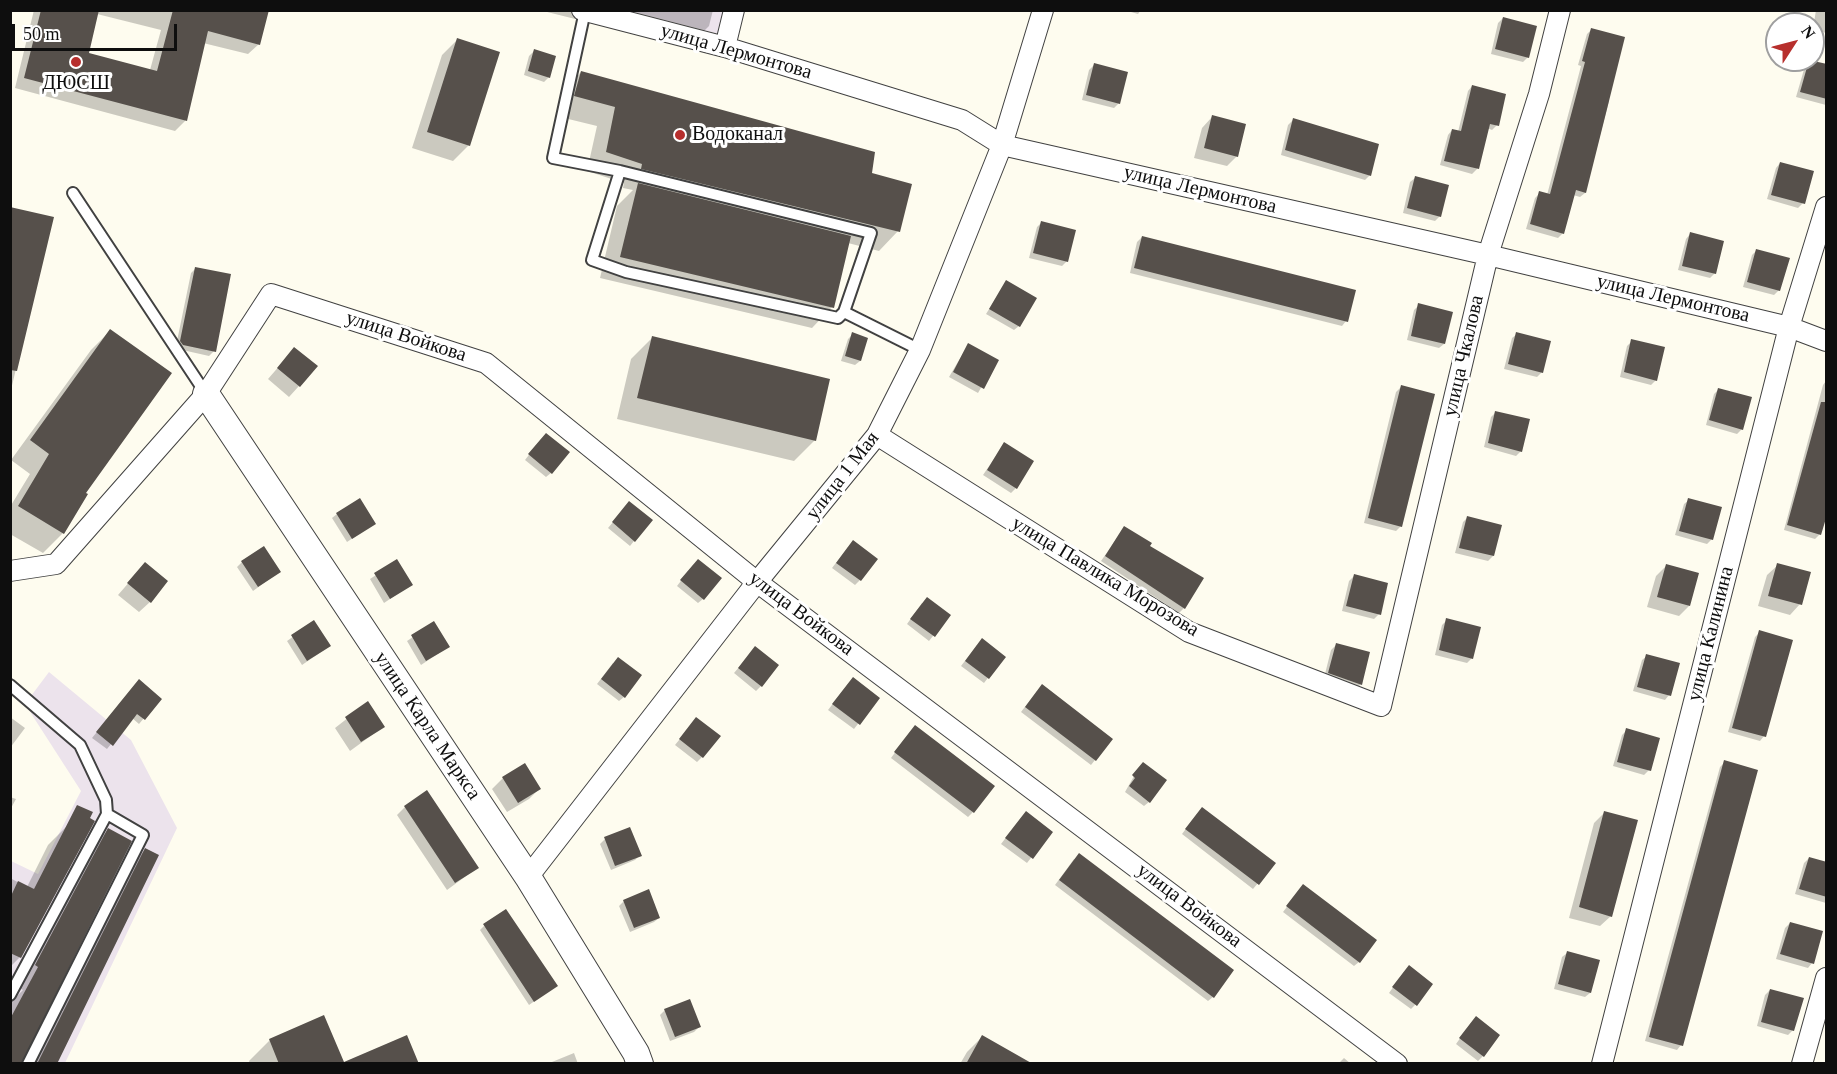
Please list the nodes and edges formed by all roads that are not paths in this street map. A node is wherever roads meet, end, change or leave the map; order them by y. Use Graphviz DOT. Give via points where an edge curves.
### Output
graph roads {
  1 [pos="734,10"];
  2 [pos="1043,10"];
  3 [pos="1560,10"];
  4 [pos="583,11"];
  5 [pos="726,47"];
  6 [pos="1002,145"];
  7 [pos="620,171"];
  8 [pos="73,193"];
  9 [pos="1827,207"];
  10 [pos="1488,255"];
  11 [pos="844,312"];
  12 [pos="1789,327"];
  13 [pos="1827,341"];
  14 [pos="920,350"];
  15 [pos="206,394"];
  16 [pos="877,435"];
  17 [pos="10,571"];
  18 [pos="758,582"];
  19 [pos="10,685"];
  20 [pos="1381,706"];
  21 [pos="107,814"];
  22 [pos="528,877"];
  23 [pos="15,976"];
  24 [pos="1827,978"];
  25 [pos="10,995"];
  26 [pos="27,1064"];
  27 [pos="640,1064"];
  28 [pos="1397,1064"];
  29 [pos="1602,1064"];
  30 [pos="1802,1064"];
  1 -- 5 [label="street"];
  2 -- 6 [label="street, улица 1 Мая"];
  3 -- 10 [label="street, улица Чкалова" via="1539,94"];
  4 -- 5 [label="street, улица Лермонтова"];
  4 -- 7 [label="lane" via="553,158"];
  5 -- 6 [label="street, улица Лермонтова" via="962,120"];
  6 -- 10 [label="street, улица Лермонтова"];
  6 -- 14 [label="street, улица 1 Мая"];
  7 -- 11 [label="lane" via="871,233"];
  7 -- 11 [label="lane" via="592,260 626,272 838,318"];
  8 -- 15 [label="lane"];
  9 -- 12 [label="street, улица Калинина"];
  10 -- 12 [label="street, улица Лермонтова"];
  10 -- 20 [label="street, улица Чкалова"];
  11 -- 14 [label="lane"];
  12 -- 13 [label="street, улица Лермонтова"];
  12 -- 29 [label="street, улица Калинина"];
  14 -- 16 [label="street, улица 1 Мая"];
  15 -- 17 [label="street" via="56,564"];
  15 -- 18 [label="street, улица Войкова" via="272,294 486,363"];
  15 -- 22 [label="street, улица Карла Маркса"];
  16 -- 18 [label="street, улица 1 Мая"];
  16 -- 20 [label="street, улица Павлика Морозова" via="1189,632"];
  18 -- 22 [label="street, улица 1 Мая"];
  18 -- 28 [label="street, улица Войкова"];
  19 -- 21 [label="lane" via="80,746 106,800"];
  21 -- 23 [label="lane"];
  21 -- 26 [label="lane" via="143,835"];
  22 -- 27 [label="street, улица Карла Маркса"];
  23 -- 25 [label="lane"];
  24 -- 30 [label="street"];
}
